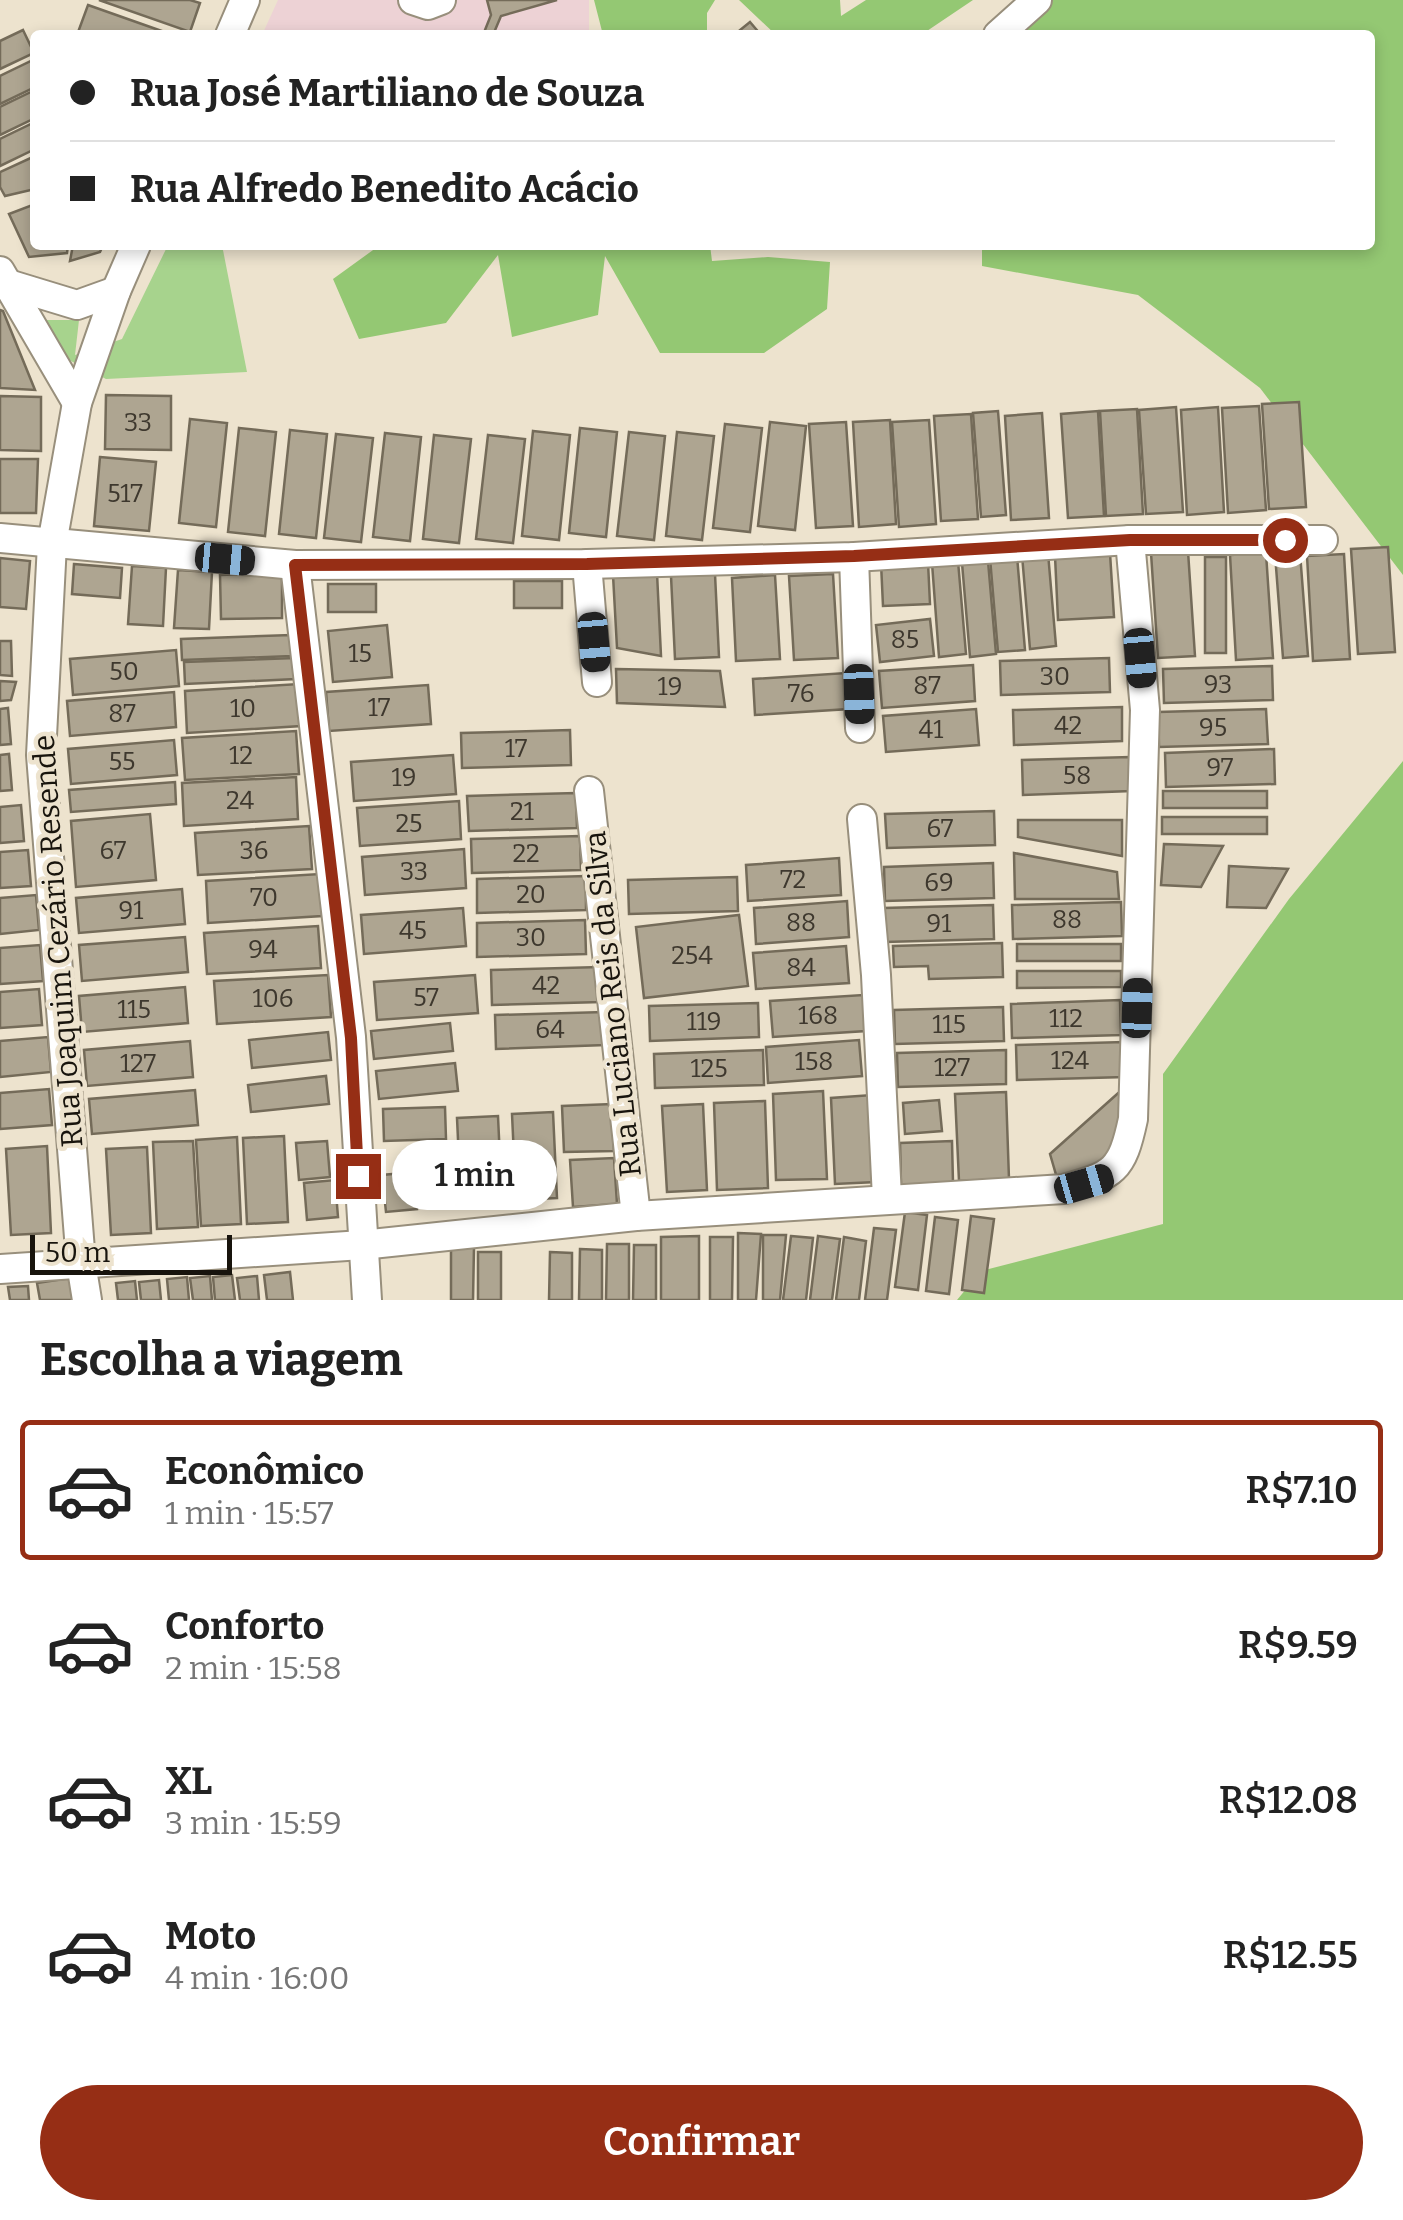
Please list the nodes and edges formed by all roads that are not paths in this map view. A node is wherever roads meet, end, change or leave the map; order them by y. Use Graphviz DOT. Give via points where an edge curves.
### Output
graph roads {
  1 [pos="246,0"];
  2 [pos="413,0"];
  3 [pos="442,0"];
  4 [pos="1037,0"];
  5 [pos="232,30"];
  6 [pos="1004,30"];
  7 [pos="134,250"];
  8 [pos="4,277"];
  9 [pos="116,290"];
  10 [pos="77,404"];
  11 [pos="0,538"];
  12 [pos="1130,540"];
  13 [pos="1324,540"];
  14 [pos="52,544"];
  15 [pos="854,556"];
  16 [pos="587,564"];
  17 [pos="295,565"];
  18 [pos="597,682"];
  19 [pos="860,728"];
  20 [pos="589,791"];
  21 [pos="862,819"];
  22 [pos="886,1198"];
  23 [pos="636,1216"];
  24 [pos="362,1245"];
  25 [pos="81,1263"];
  26 [pos="0,1270"];
  27 [pos="87,1300"];
  28 [pos="367,1300"];
  1 -- 5 [label="street"];
  2 -- 3 [label="street"];
  4 -- 6 [label="street"];
  7 -- 9 [label="street, Rua Joaquim Cezário Resende"];
  8 -- 9 [label="street" via="77,305"];
  8 -- 10 [label="street"];
  9 -- 10 [label="street, Rua Joaquim Cezário Resende"];
  10 -- 14 [label="street, Rua Joaquim Cezário Resende"];
  11 -- 14 [label="street"];
  12 -- 13 [label="street"];
  12 -- 15 [label="street"];
  12 -- 22 [label="street" via="1145,710 1134,1119 1126,1151 1104,1178 1064,1189"];
  14 -- 17 [label="street"];
  14 -- 25 [label="street, Rua Joaquim Cezário Resende" via="42,755"];
  15 -- 16 [label="street"];
  15 -- 19 [label="street"];
  16 -- 17 [label="street"];
  16 -- 18 [label="street"];
  17 -- 24 [label="street" via="351,1038"];
  20 -- 23 [label="street, Rua Luciano Reis da Silva"];
  21 -- 22 [label="street"];
  22 -- 23 [label="street"];
  23 -- 24 [label="street"];
  24 -- 25 [label="street"];
  24 -- 28 [label="street"];
  25 -- 26 [label="street"];
  25 -- 27 [label="street, Rua Joaquim Cezário Resende"];
}
